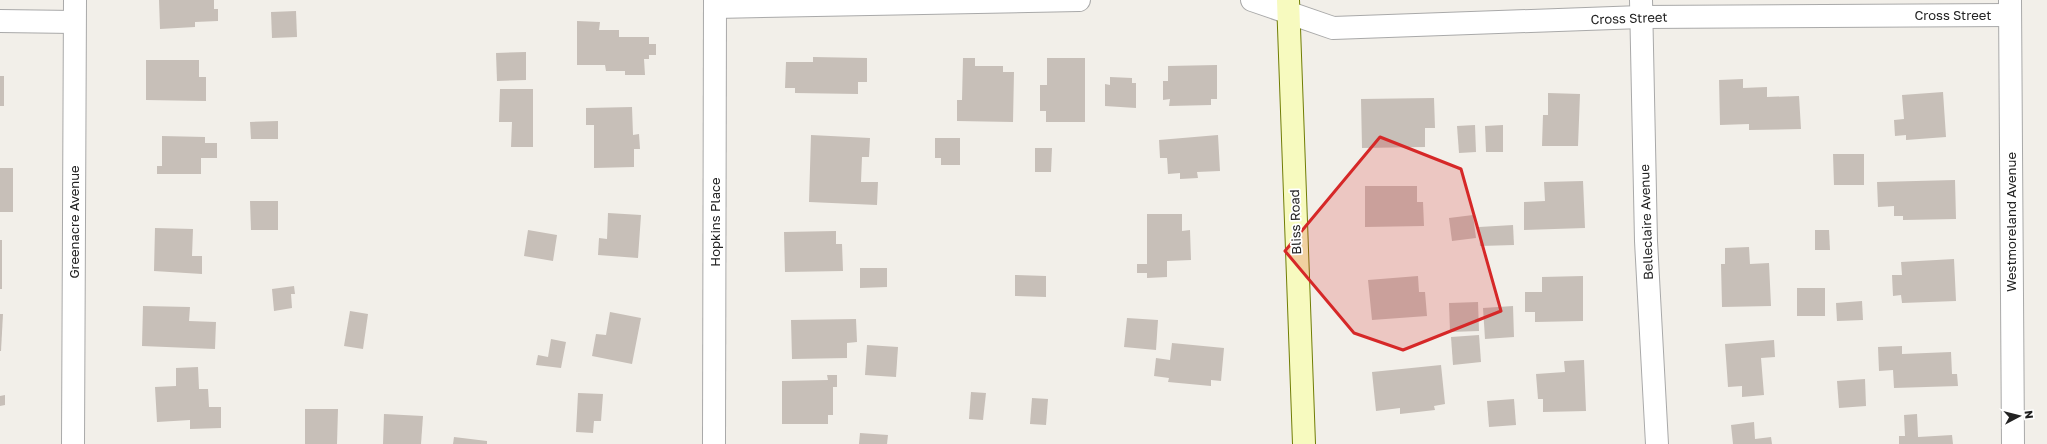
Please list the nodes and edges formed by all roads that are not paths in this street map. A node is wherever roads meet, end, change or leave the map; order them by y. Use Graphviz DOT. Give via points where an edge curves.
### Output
graph roads {
  1 [pos="75,0"];
  2 [pos="1079,0"];
  3 [pos="1252,0"];
  4 [pos="715,4"];
  5 [pos="1288,6"];
  6 [pos="2010,8"];
  7 [pos="1641,9"];
  8 [pos="0,21"];
  9 [pos="74,22"];
  10 [pos="73,444"];
  11 [pos="714,444"];
  12 [pos="1304,444"];
  13 [pos="1657,444"];
  14 [pos="2013,444"];
  1 -- 9 [label="street, Greenacre Avenue"];
  2 -- 4 [label="street"];
  3 -- 5 [label="street, Cross Street"];
  4 -- 11 [label="street, Hopkins Place"];
  5 -- 7 [label="street, Cross Street" via="1333,28"];
  5 -- 12 [label="main road, Bliss Road"];
  6 -- 7 [label="street, Cross Street"];
  6 -- 14 [label="street, Westmoreland Avenue"];
  7 -- 13 [label="street, Belleclaire Avenue" via="1646,234"];
  8 -- 9 [label="street"];
  9 -- 10 [label="street, Greenacre Avenue"];
}
